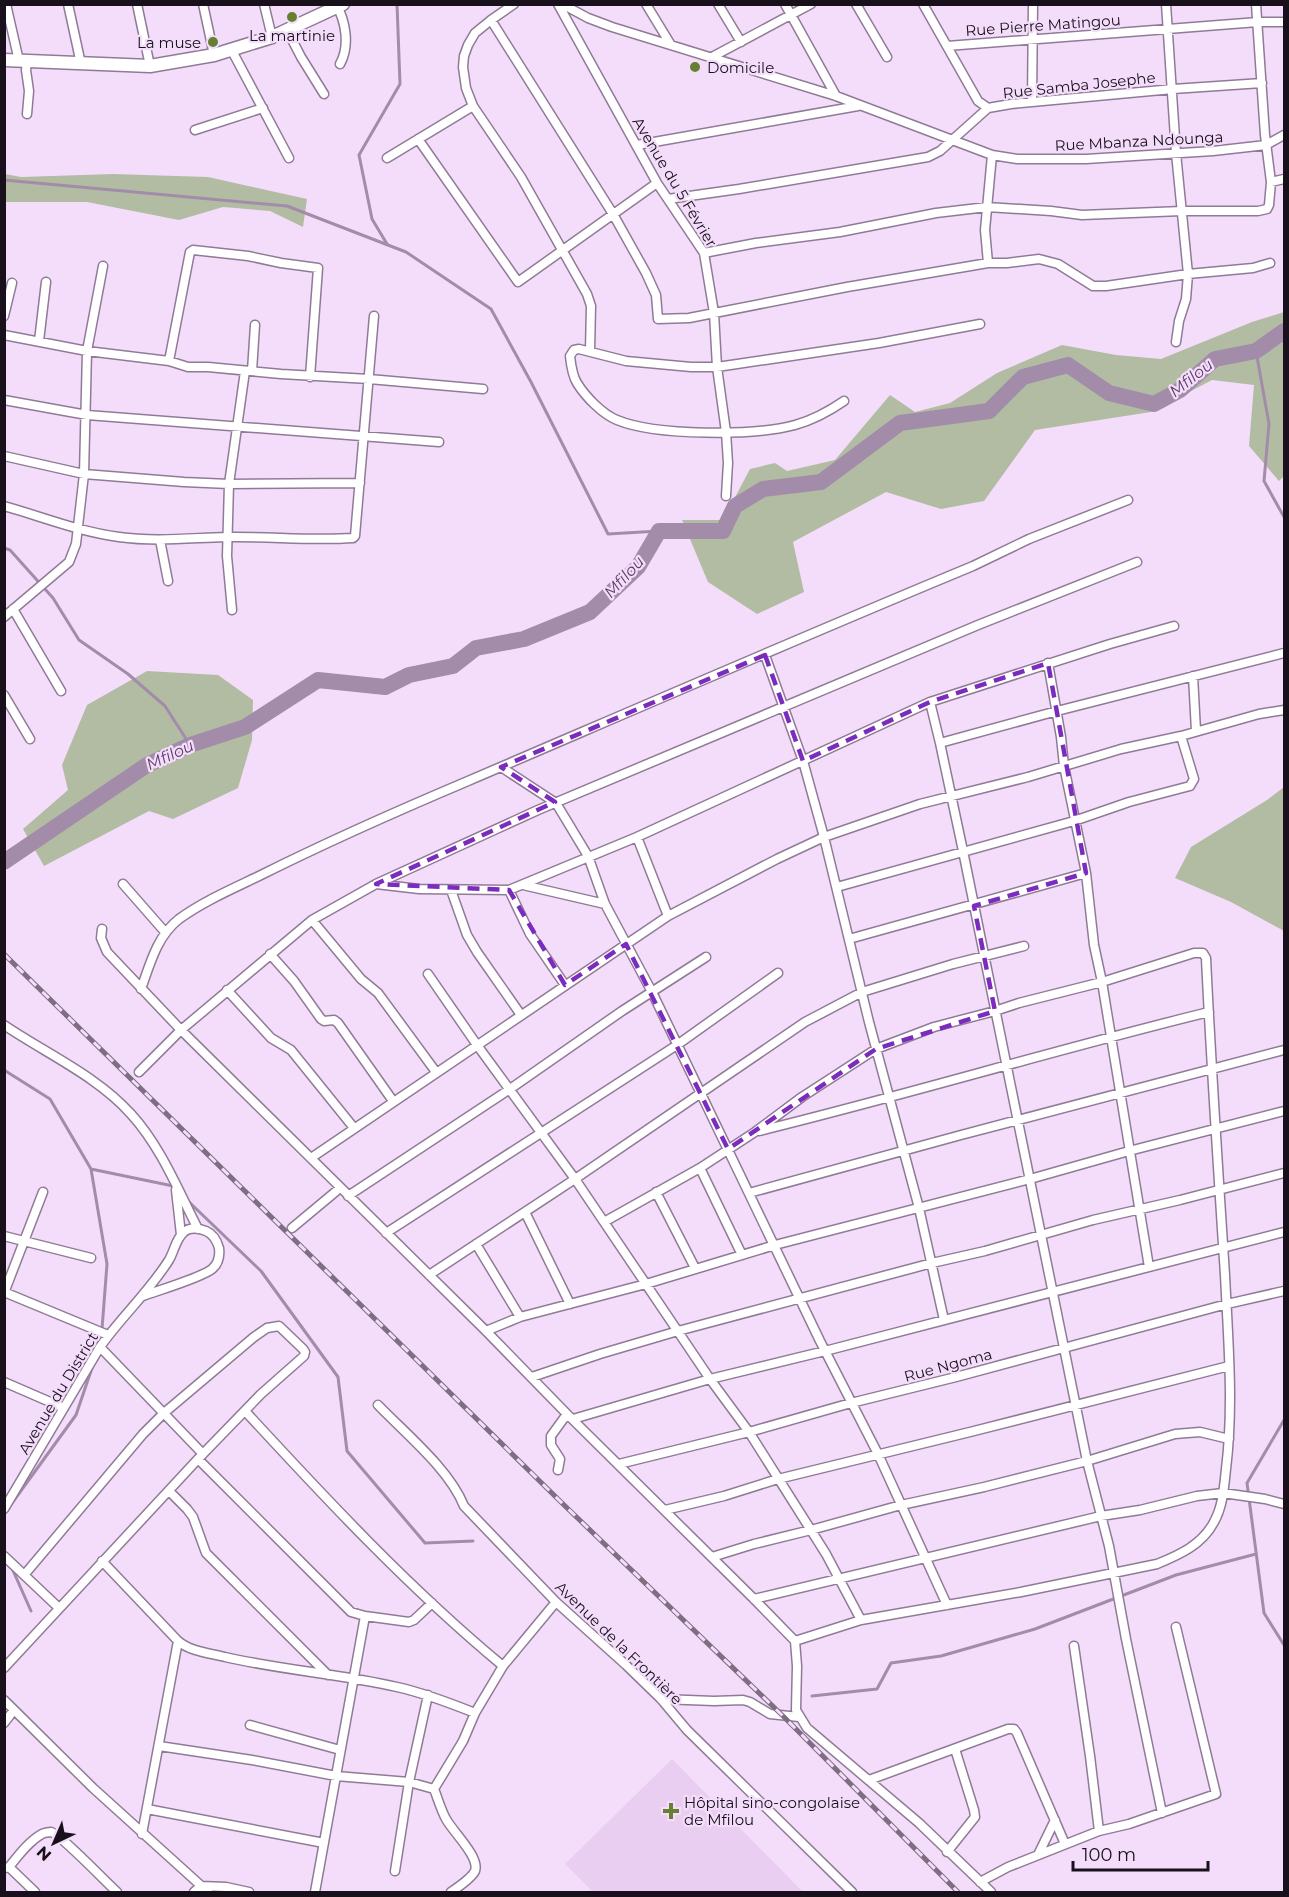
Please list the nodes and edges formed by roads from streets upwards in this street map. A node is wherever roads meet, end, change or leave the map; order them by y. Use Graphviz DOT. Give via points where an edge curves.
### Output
graph roads {
  1 [pos="6,4"];
  2 [pos="68,4"];
  3 [pos="136,4"];
  4 [pos="203,4"];
  5 [pos="264,4"];
  6 [pos="514,4"];
  7 [pos="560,4"];
  8 [pos="646,4"];
  9 [pos="718,4"];
  10 [pos="785,4"];
  11 [pos="811,4"];
  12 [pos="856,4"];
  13 [pos="923,4"];
  14 [pos="1033,4"];
  15 [pos="1166,4"];
  16 [pos="1256,4"];
  17 [pos="339,5"];
  18 [pos="791,15"];
  19 [pos="490,20"];
  20 [pos="1258,22"];
  21 [pos="1284,22"];
  22 [pos="1168,29"];
  23 [pos="287,30"];
  24 [pos="272,37"];
  25 [pos="1032,39"];
  26 [pos="741,42"];
  27 [pos="670,45"];
  28 [pos="947,46"];
  29 [pos="231,50"];
  30 [pos="214,55"];
  31 [pos="712,57"];
  32 [pos="887,57"];
  33 [pos="4,60"];
  34 [pos="23,61"];
  35 [pos="81,64"];
  36 [pos="340,64"];
  37 [pos="150,66"];
  38 [pos="1262,83"];
  39 [pos="1173,89"];
  40 [pos="324,94"];
  41 [pos="836,96"];
  42 [pos="1032,102"];
  43 [pos="474,106"];
  44 [pos="858,106"];
  45 [pos="263,108"];
  46 [pos="988,108"];
  47 [pos="27,114"];
  48 [pos="195,130"];
  49 [pos="1284,135"];
  50 [pos="418,139"];
  51 [pos="950,140"];
  52 [pos="637,145"];
  53 [pos="1266,145"];
  54 [pos="1176,153"];
  55 [pos="992,155"];
  56 [pos="289,158"];
  57 [pos="387,158"];
  58 [pos="1284,178"];
  59 [pos="1270,182"];
  60 [pos="657,183"];
  61 [pos="668,199"];
  62 [pos="987,207"];
  63 [pos="1182,211"];
  64 [pos="613,213"];
  65 [pos="562,250"];
  66 [pos="704,253"];
  67 [pos="988,263"];
  68 [pos="1270,263"];
  69 [pos="102,266"];
  70 [pos="1188,274"];
  71 [pos="46,282"];
  72 [pos="12,283"];
  73 [pos="714,313"];
  74 [pos="4,316"];
  75 [pos="374,316"];
  76 [pos="980,324"];
  77 [pos="255,325"];
  78 [pos="4,335"];
  79 [pos="39,341"];
  80 [pos="1176,342"];
  81 [pos="87,351"];
  82 [pos="590,351"];
  83 [pos="169,361"];
  84 [pos="717,367"];
  85 [pos="248,371"];
  86 [pos="310,377"];
  87 [pos="369,379"];
  88 [pos="483,389"];
  89 [pos="4,400"];
  90 [pos="844,401"];
  91 [pos="87,415"];
  92 [pos="236,428"];
  93 [pos="726,432"];
  94 [pos="365,436"];
  95 [pos="439,442"];
  96 [pos="4,456"];
  97 [pos="84,474"];
  98 [pos="360,483"];
  99 [pos="229,484"];
  100 [pos="726,496"];
  101 [pos="1128,500"];
  102 [pos="4,506"];
  103 [pos="78,530"];
  104 [pos="227,537"];
  105 [pos="160,540"];
  106 [pos="1137,562"];
  107 [pos="168,581"];
  108 [pos="13,609"];
  109 [pos="232,610"];
  110 [pos="4,616"];
  111 [pos="1174,626"];
  112 [pos="1284,653"];
  113 [pos="765,655"];
  114 [pos="1048,663"];
  115 [pos="1193,676"];
  116 [pos="61,691"];
  117 [pos="4,695"];
  118 [pos="930,702"];
  119 [pos="785,706"];
  120 [pos="1284,710"];
  121 [pos="1057,711"];
  122 [pos="1196,731"];
  123 [pos="1181,736"];
  124 [pos="30,739"];
  125 [pos="940,743"];
  126 [pos="803,761"];
  127 [pos="1064,766"];
  128 [pos="501,767"];
  129 [pos="952,796"];
  130 [pos="556,803"];
  131 [pos="1074,821"];
  132 [pos="637,837"];
  133 [pos="824,837"];
  134 [pos="963,851"];
  135 [pos="588,856"];
  136 [pos="1086,873"];
  137 [pos="123,884"];
  138 [pos="376,884"];
  139 [pos="522,885"];
  140 [pos="837,887"];
  141 [pos="451,890"];
  142 [pos="509,890"];
  143 [pos="605,904"];
  144 [pos="974,906"];
  145 [pos="668,916"];
  146 [pos="312,920"];
  147 [pos="102,929"];
  148 [pos="165,932"];
  149 [pos="849,939"];
  150 [pos="626,944"];
  151 [pos="1024,946"];
  152 [pos="270,954"];
  153 [pos="985,956"];
  154 [pos="706,957"];
  155 [pos="778,973"];
  156 [pos="428,974"];
  157 [pos="1102,982"];
  158 [pos="565,985"];
  159 [pos="141,989"];
  160 [pos="227,990"];
  161 [pos="651,992"];
  162 [pos="862,992"];
  163 [pos="994,1011"];
  164 [pos="1209,1012"];
  165 [pos="521,1014"];
  166 [pos="4,1025"];
  167 [pos="181,1030"];
  168 [pos="1112,1037"];
  169 [pos="477,1045"];
  170 [pos="677,1045"];
  171 [pos="876,1049"];
  172 [pos="1284,1050"];
  173 [pos="1007,1066"];
  174 [pos="1212,1068"];
  175 [pos="139,1072"];
  176 [pos="435,1072"];
  177 [pos="510,1089"];
  178 [pos="701,1093"];
  179 [pos="1120,1094"];
  180 [pos="889,1099"];
  181 [pos="393,1101"];
  182 [pos="1284,1111"];
  183 [pos="1018,1121"];
  184 [pos="354,1128"];
  185 [pos="1216,1129"];
  186 [pos="755,1132"];
  187 [pos="542,1133"];
  188 [pos="728,1149"];
  189 [pos="1129,1151"];
  190 [pos="903,1152"];
  191 [pos="311,1158"];
  192 [pos="700,1168"];
  193 [pos="1284,1173"];
  194 [pos="575,1179"];
  195 [pos="1030,1179"];
  196 [pos="176,1184"];
  197 [pos="340,1188"];
  198 [pos="1220,1189"];
  199 [pos="43,1192"];
  200 [pos="656,1192"];
  201 [pos="749,1193"];
  202 [pos="348,1196"];
  203 [pos="919,1208"];
  204 [pos="1139,1209"];
  205 [pos="525,1212"];
  206 [pos="604,1222"];
  207 [pos="198,1228"];
  208 [pos="292,1228"];
  209 [pos="1284,1232"];
  210 [pos="386,1233"];
  211 [pos="181,1234"];
  212 [pos="1041,1235"];
  213 [pos="4,1236"];
  214 [pos="26,1241"];
  215 [pos="476,1244"];
  216 [pos="775,1245"];
  217 [pos="1223,1248"];
  218 [pos="742,1255"];
  219 [pos="91,1258"];
  220 [pos="932,1263"];
  221 [pos="1149,1267"];
  222 [pos="695,1268"];
  223 [pos="429,1275"];
  224 [pos="646,1284"];
  225 [pos="1284,1291"];
  226 [pos="5,1292"];
  227 [pos="1053,1293"];
  228 [pos="143,1296"];
  229 [pos="800,1299"];
  230 [pos="570,1304"];
  231 [pos="1227,1305"];
  232 [pos="520,1317"];
  233 [pos="944,1320"];
  234 [pos="486,1331"];
  235 [pos="678,1331"];
  236 [pos="108,1335"];
  237 [pos="100,1347"];
  238 [pos="1064,1348"];
  239 [pos="825,1351"];
  240 [pos="1229,1365"];
  241 [pos="532,1377"];
  242 [pos="710,1379"];
  243 [pos="4,1382"];
  244 [pos="851,1403"];
  245 [pos="378,1405"];
  246 [pos="1076,1405"];
  247 [pos="64,1408"];
  248 [pos="245,1411"];
  249 [pos="164,1413"];
  250 [pos="570,1417"];
  251 [pos="750,1432"];
  252 [pos="1229,1439"];
  253 [pos="878,1454"];
  254 [pos="201,1456"];
  255 [pos="1087,1461"];
  256 [pos="619,1464"];
  257 [pos="558,1470"];
  258 [pos="778,1479"];
  259 [pos="169,1491"];
  260 [pos="1223,1494"];
  261 [pos="1284,1504"];
  262 [pos="901,1505"];
  263 [pos="4,1509"];
  264 [pos="665,1510"];
  265 [pos="1101,1516"];
  266 [pos="811,1530"];
  267 [pos="4,1556"];
  268 [pos="712,1557"];
  269 [pos="924,1558"];
  270 [pos="102,1561"];
  271 [pos="1113,1573"];
  272 [pos="25,1574"];
  273 [pos="840,1578"];
  274 [pos="754,1599"];
  275 [pos="556,1602"];
  276 [pos="432,1604"];
  277 [pos="947,1605"];
  278 [pos="60,1608"];
  279 [pos="365,1616"];
  280 [pos="861,1620"];
  281 [pos="1176,1627"];
  282 [pos="178,1641"];
  283 [pos="795,1641"];
  284 [pos="1074,1646"];
  285 [pos="503,1666"];
  286 [pos="4,1668"];
  287 [pos="328,1675"];
  288 [pos="354,1678"];
  289 [pos="428,1695"];
  290 [pos="661,1699"];
  291 [pos="4,1700"];
  292 [pos="14,1710"];
  293 [pos="475,1713"];
  294 [pos="799,1717"];
  295 [pos="4,1723"];
  296 [pos="250,1725"];
  297 [pos="159,1746"];
  298 [pos="955,1749"];
  299 [pos="340,1750"];
  300 [pos="336,1776"];
  301 [pos="869,1780"];
  302 [pos="409,1782"];
  303 [pos="434,1789"];
  304 [pos="147,1809"];
  305 [pos="1162,1813"];
  306 [pos="1054,1820"];
  307 [pos="1099,1831"];
  308 [pos="142,1834"];
  309 [pos="324,1843"];
  310 [pos="1065,1844"];
  311 [pos="947,1852"];
  312 [pos="1038,1854"];
  313 [pos="7,1867"];
  314 [pos="395,1871"];
  315 [pos="980,1882"];
  316 [pos="201,1886"];
  317 [pos="35,1893"];
  318 [pos="117,1893"];
  319 [pos="194,1893"];
  320 [pos="208,1893"];
  321 [pos="249,1893"];
  322 [pos="315,1893"];
  323 [pos="450,1893"];
  324 [pos="852,1893"];
  325 [pos="991,1893"];
  1 -- 34 [label="street"];
  2 -- 35 [label="street"];
  3 -- 37 [label="street"];
  4 -- 30 [label="street"];
  5 -- 24 [label="street"];
  6 -- 19 [label="street"];
  7 -- 27 [label="street, Rue Mbanza Ndounga" via="612,27"];
  7 -- 52 [label="street, Avenue du 5 Février"];
  8 -- 27 [label="street"];
  9 -- 26 [label="street"];
  10 -- 18 [label="street"];
  11 -- 18 [label="street"];
  12 -- 32 [label="street"];
  13 -- 28 [label="street"];
  14 -- 25 [label="street"];
  15 -- 22 [label="street"];
  16 -- 20 [label="street"];
  17 -- 23 [label="street"];
  17 -- 36 [label="street" via="346,42"];
  18 -- 26 [label="street"];
  18 -- 41 [label="street"];
  19 -- 43 [label="street" via="475,33 464,56 465,81"];
  19 -- 64 [label="street"];
  20 -- 21 [label="street, Rue Pierre Matingou"];
  20 -- 22 [label="street, Rue Pierre Matingou"];
  20 -- 38 [label="street"];
  22 -- 25 [label="street, Rue Pierre Matingou"];
  22 -- 39 [label="street"];
  23 -- 24 [label="street"];
  23 -- 40 [label="street"];
  24 -- 29 [label="street"];
  25 -- 28 [label="street, Rue Pierre Matingou"];
  25 -- 42 [label="street"];
  26 -- 31 [label="street"];
  27 -- 31 [label="street, Rue Mbanza Ndounga"];
  28 -- 46 [label="street" via="978,101"];
  29 -- 30 [label="street"];
  29 -- 45 [label="street"];
  30 -- 37 [label="street"];
  31 -- 41 [label="street, Rue Mbanza Ndounga"];
  33 -- 34 [label="street"];
  34 -- 35 [label="street"];
  34 -- 47 [label="street" via="29,91"];
  35 -- 37 [label="street"];
  38 -- 39 [label="street, Rue Samba Josephe"];
  38 -- 53 [label="street"];
  39 -- 42 [label="street, Rue Samba Josephe"];
  39 -- 54 [label="street"];
  41 -- 44 [label="street, Rue Mbanza Ndounga"];
  42 -- 46 [label="street, Rue Samba Josephe"];
  43 -- 50 [label="street"];
  43 -- 65 [label="street" via="521,177"];
  44 -- 51 [label="street, Rue Mbanza Ndounga"];
  44 -- 52 [label="street"];
  45 -- 48 [label="street"];
  45 -- 56 [label="street"];
  46 -- 51 [label="street, Rue Samba Josephe"];
  49 -- 53 [label="street, Rue Mbanza Ndounga"];
  50 -- 57 [label="street"];
  50 -- 65 [label="street" via="518,282"];
  51 -- 55 [label="street, Rue Mbanza Ndounga"];
  51 -- 61 [label="street, Rue Samba Josephe" via="928,157"];
  52 -- 60 [label="street, Avenue du 5 Février"];
  53 -- 54 [label="street, Rue Mbanza Ndounga"];
  53 -- 59 [label="street"];
  54 -- 55 [label="street, Rue Mbanza Ndounga" via="1038,160"];
  54 -- 63 [label="street"];
  55 -- 62 [label="street"];
  58 -- 59 [label="street"];
  59 -- 63 [label="street" via="1269,205 1262,211"];
  60 -- 61 [label="street, Avenue du 5 Février"];
  60 -- 64 [label="street"];
  61 -- 66 [label="street, Avenue du 5 Février"];
  62 -- 63 [label="street" via="1082,215"];
  62 -- 66 [label="street"];
  62 -- 67 [label="street"];
  63 -- 70 [label="street"];
  64 -- 65 [label="street"];
  64 -- 73 [label="street" via="656,295 658,319"];
  65 -- 82 [label="street" via="591,306"];
  66 -- 73 [label="street, Avenue du 5 Février"];
  67 -- 70 [label="street" via="1039,259 1058,264 1094,285 1106,286"];
  67 -- 73 [label="street"];
  68 -- 70 [label="street"];
  69 -- 81 [label="street"];
  70 -- 80 [label="street"];
  71 -- 79 [label="street"];
  72 -- 74 [label="street"];
  73 -- 84 [label="street, Avenue du 5 Février"];
  75 -- 87 [label="street"];
  76 -- 84 [label="street"];
  77 -- 85 [label="street"];
  78 -- 79 [label="street"];
  79 -- 81 [label="street"];
  81 -- 83 [label="street"];
  81 -- 91 [label="street"];
  82 -- 84 [label="street" via="626,361"];
  82 -- 93 [label="street" via="574,350 570,356 571,369 586,394 616,420 668,431"];
  83 -- 85 [label="street" via="188,367"];
  83 -- 86 [label="street" via="190,252 216,252 318,268"];
  84 -- 93 [label="street, Avenue du 5 Février"];
  85 -- 86 [label="street"];
  85 -- 92 [label="street"];
  86 -- 87 [label="street"];
  87 -- 88 [label="street"];
  87 -- 94 [label="street"];
  89 -- 91 [label="street"];
  90 -- 93 [label="street" via="792,426"];
  91 -- 92 [label="street"];
  91 -- 97 [label="street"];
  92 -- 94 [label="street"];
  92 -- 99 [label="street"];
  93 -- 100 [label="street, Avenue du 5 Février"];
  94 -- 95 [label="street"];
  94 -- 98 [label="street"];
  96 -- 97 [label="street"];
  97 -- 99 [label="street"];
  97 -- 103 [label="street"];
  98 -- 99 [label="street"];
  98 -- 104 [label="street" via="353,538"];
  99 -- 104 [label="street"];
  101 -- 113 [label="street" via="1029,539"];
  102 -- 103 [label="street"];
  103 -- 105 [label="street"];
  103 -- 108 [label="street" via="69,562"];
  104 -- 105 [label="street"];
  104 -- 109 [label="street"];
  105 -- 107 [label="street"];
  106 -- 119 [label="street"];
  108 -- 110 [label="street"];
  108 -- 116 [label="street"];
  111 -- 114 [label="street"];
  112 -- 115 [label="street"];
  113 -- 119 [label="street"];
  113 -- 128 [label="street"];
  114 -- 118 [label="street"];
  114 -- 121 [label="street"];
  115 -- 121 [label="street"];
  115 -- 122 [label="street"];
  117 -- 124 [label="street"];
  118 -- 125 [label="street"];
  118 -- 126 [label="street"];
  119 -- 126 [label="street"];
  119 -- 130 [label="street"];
  120 -- 122 [label="street"];
  121 -- 125 [label="street"];
  121 -- 127 [label="street"];
  122 -- 123 [label="street"];
  123 -- 127 [label="street"];
  123 -- 131 [label="street" via="1194,779 1190,786"];
  125 -- 129 [label="street"];
  126 -- 132 [label="street"];
  126 -- 133 [label="street"];
  127 -- 129 [label="street"];
  127 -- 131 [label="street"];
  128 -- 130 [label="street"];
  128 -- 148 [label="street" via="342,835 199,907"];
  129 -- 133 [label="street"];
  129 -- 134 [label="street"];
  130 -- 135 [label="street"];
  130 -- 138 [label="street"];
  131 -- 134 [label="street"];
  131 -- 136 [label="street"];
  132 -- 135 [label="street"];
  132 -- 145 [label="street"];
  133 -- 140 [label="street"];
  133 -- 145 [label="street"];
  134 -- 140 [label="street"];
  134 -- 144 [label="street"];
  135 -- 139 [label="street"];
  135 -- 143 [label="street"];
  136 -- 144 [label="street"];
  136 -- 157 [label="street"];
  137 -- 148 [label="street"];
  138 -- 141 [label="street"];
  138 -- 146 [label="street"];
  139 -- 142 [label="street"];
  139 -- 143 [label="street"];
  140 -- 149 [label="street"];
  141 -- 142 [label="street"];
  141 -- 165 [label="street" via="467,935"];
  142 -- 158 [label="street" via="530,934"];
  143 -- 150 [label="street"];
  144 -- 149 [label="street"];
  144 -- 153 [label="street"];
  145 -- 150 [label="street"];
  146 -- 152 [label="street"];
  146 -- 176 [label="street" via="361,979 378,993"];
  147 -- 159 [label="street" via="106,952"];
  148 -- 159 [label="street"];
  149 -- 162 [label="street"];
  150 -- 158 [label="street"];
  150 -- 161 [label="street"];
  151 -- 153 [label="street"];
  152 -- 160 [label="street"];
  152 -- 181 [label="street" via="321,1019 338,1023"];
  153 -- 162 [label="street"];
  153 -- 163 [label="street"];
  154 -- 161 [label="street"];
  155 -- 170 [label="street"];
  156 -- 169 [label="street"];
  157 -- 163 [label="street"];
  157 -- 164 [label="street" via="1203,953"];
  157 -- 168 [label="street"];
  158 -- 165 [label="street"];
  159 -- 167 [label="street"];
  160 -- 167 [label="street"];
  160 -- 184 [label="street" via="271,1038 291,1050"];
  161 -- 170 [label="street"];
  161 -- 177 [label="street"];
  162 -- 171 [label="street"];
  162 -- 178 [label="street" via="805,1022"];
  163 -- 171 [label="street" via="934,1027"];
  163 -- 173 [label="street"];
  164 -- 168 [label="street"];
  164 -- 174 [label="street"];
  165 -- 169 [label="street"];
  166 -- 196 [label="street, Avenue du District" via="98,1084 118,1101 132,1115"];
  167 -- 175 [label="street"];
  167 -- 191 [label="street"];
  168 -- 173 [label="street"];
  168 -- 179 [label="street"];
  169 -- 176 [label="street"];
  169 -- 177 [label="street"];
  170 -- 178 [label="street"];
  170 -- 187 [label="street"];
  171 -- 180 [label="street"];
  171 -- 186 [label="street"];
  172 -- 174 [label="street"];
  173 -- 180 [label="street"];
  173 -- 183 [label="street"];
  174 -- 179 [label="street"];
  174 -- 185 [label="street"];
  176 -- 181 [label="street"];
  177 -- 187 [label="street"];
  177 -- 202 [label="street"];
  178 -- 188 [label="street"];
  178 -- 194 [label="street"];
  179 -- 183 [label="street"];
  179 -- 189 [label="street"];
  180 -- 186 [label="street"];
  180 -- 190 [label="street"];
  181 -- 184 [label="street"];
  182 -- 185 [label="street"];
  183 -- 190 [label="street"];
  183 -- 195 [label="street"];
  184 -- 191 [label="street"];
  185 -- 189 [label="street"];
  185 -- 198 [label="street"];
  186 -- 188 [label="street"];
  187 -- 194 [label="street"];
  187 -- 210 [label="street"];
  188 -- 192 [label="street"];
  188 -- 201 [label="street"];
  189 -- 195 [label="street"];
  189 -- 204 [label="street"];
  190 -- 201 [label="street"];
  190 -- 203 [label="street"];
  191 -- 197 [label="street"];
  192 -- 200 [label="street"];
  192 -- 218 [label="street"];
  193 -- 198 [label="street"];
  194 -- 205 [label="street"];
  194 -- 206 [label="street"];
  195 -- 203 [label="street"];
  195 -- 212 [label="street"];
  196 -- 207 [label="street, Avenue du District"];
  196 -- 211 [label="street, Avenue du District"];
  197 -- 202 [label="street"];
  197 -- 208 [label="street"];
  198 -- 204 [label="street"];
  198 -- 217 [label="street"];
  199 -- 214 [label="street"];
  200 -- 206 [label="street"];
  200 -- 222 [label="street"];
  201 -- 216 [label="street"];
  202 -- 210 [label="street"];
  203 -- 216 [label="street"];
  203 -- 220 [label="street"];
  204 -- 212 [label="street"];
  204 -- 221 [label="street"];
  205 -- 215 [label="street"];
  205 -- 230 [label="street"];
  206 -- 224 [label="street"];
  207 -- 211 [label="street"];
  207 -- 228 [label="street, Avenue du District" via="215,1238 218,1263 202,1275"];
  209 -- 217 [label="street"];
  210 -- 223 [label="street"];
  211 -- 228 [label="street, Avenue du District" via="168,1262"];
  212 -- 220 [label="street"];
  212 -- 227 [label="street"];
  213 -- 214 [label="street"];
  214 -- 219 [label="street"];
  214 -- 226 [label="street"];
  215 -- 223 [label="street"];
  215 -- 232 [label="street"];
  216 -- 218 [label="street"];
  216 -- 229 [label="street"];
  217 -- 221 [label="street"];
  217 -- 231 [label="street"];
  218 -- 222 [label="street"];
  220 -- 229 [label="street"];
  220 -- 233 [label="street"];
  221 -- 227 [label="street"];
  222 -- 224 [label="street"];
  223 -- 234 [label="street"];
  224 -- 230 [label="street"];
  224 -- 235 [label="street"];
  225 -- 231 [label="street, Rue Ngoma"];
  226 -- 236 [label="street"];
  227 -- 233 [label="street"];
  227 -- 238 [label="street"];
  228 -- 236 [label="street, Avenue du District"];
  229 -- 235 [label="street"];
  229 -- 239 [label="street"];
  230 -- 232 [label="street"];
  231 -- 238 [label="street, Rue Ngoma"];
  231 -- 240 [label="street"];
  232 -- 234 [label="street"];
  233 -- 239 [label="street"];
  234 -- 241 [label="street"];
  235 -- 241 [label="street"];
  235 -- 242 [label="street"];
  236 -- 237 [label="street, Avenue du District"];
  237 -- 247 [label="street, Avenue du District"];
  237 -- 249 [label="street"];
  238 -- 244 [label="street, Rue Ngoma"];
  238 -- 246 [label="street"];
  239 -- 242 [label="street"];
  239 -- 244 [label="street"];
  240 -- 246 [label="street"];
  240 -- 252 [label="street"];
  241 -- 250 [label="street"];
  242 -- 250 [label="street"];
  242 -- 251 [label="street"];
  243 -- 247 [label="street"];
  244 -- 251 [label="street, Rue Ngoma"];
  244 -- 253 [label="street"];
  245 -- 275 [label="street, Avenue de la Frontière" via="458,1490 464,1506"];
  246 -- 253 [label="street"];
  246 -- 255 [label="street"];
  247 -- 263 [label="street, Avenue du District"];
  248 -- 249 [label="street" via="304,1356 303,1349 279,1326 267,1328 254,1337"];
  248 -- 254 [label="street"];
  248 -- 276 [label="street"];
  249 -- 254 [label="street"];
  249 -- 272 [label="street"];
  250 -- 256 [label="street"];
  250 -- 257 [label="street" via="551,1436 560,1459"];
  251 -- 256 [label="street, Rue Ngoma"];
  251 -- 258 [label="street"];
  252 -- 255 [label="street" via="1200,1432 1175,1434"];
  252 -- 260 [label="street"];
  253 -- 258 [label="street"];
  253 -- 262 [label="street"];
  254 -- 259 [label="street"];
  254 -- 279 [label="street" via="349,1610"];
  255 -- 262 [label="street"];
  255 -- 265 [label="street"];
  256 -- 264 [label="street"];
  258 -- 264 [label="street"];
  258 -- 266 [label="street"];
  259 -- 270 [label="street"];
  259 -- 287 [label="street" via="193,1517 206,1553"];
  260 -- 261 [label="street"];
  260 -- 265 [label="street"];
  260 -- 271 [label="street" via="1214,1524 1196,1544 1157,1564"];
  262 -- 266 [label="street"];
  262 -- 269 [label="street"];
  264 -- 268 [label="street"];
  265 -- 269 [label="street"];
  265 -- 271 [label="street"];
  266 -- 268 [label="street"];
  266 -- 273 [label="street"];
  267 -- 272 [label="street"];
  268 -- 274 [label="street"];
  269 -- 273 [label="street"];
  269 -- 277 [label="street"];
  270 -- 278 [label="street"];
  270 -- 282 [label="street"];
  271 -- 277 [label="street"];
  271 -- 305 [label="street"];
  272 -- 278 [label="street"];
  273 -- 274 [label="street"];
  273 -- 280 [label="street"];
  274 -- 283 [label="street"];
  275 -- 285 [label="street"];
  275 -- 290 [label="street, Avenue de la Frontière"];
  276 -- 279 [label="street" via="409,1622"];
  276 -- 285 [label="street"];
  277 -- 280 [label="street"];
  278 -- 286 [label="street"];
  279 -- 288 [label="street"];
  280 -- 283 [label="street"];
  281 -- 305 [label="street" via="1216,1794"];
  282 -- 287 [label="street" via="189,1648 264,1666"];
  282 -- 297 [label="street"];
  283 -- 294 [label="street" via="795,1702"];
  284 -- 307 [label="street"];
  285 -- 293 [label="street"];
  287 -- 288 [label="street"];
  288 -- 289 [label="street"];
  288 -- 299 [label="street"];
  289 -- 293 [label="street"];
  289 -- 302 [label="street"];
  290 -- 294 [label="street" via="743,1700 770,1714"];
  290 -- 324 [label="street, Avenue de la Frontière" via="687,1730"];
  291 -- 292 [label="street"];
  292 -- 295 [label="street"];
  292 -- 308 [label="street"];
  293 -- 303 [label="street"];
  294 -- 301 [label="street"];
  296 -- 299 [label="street"];
  297 -- 300 [label="street"];
  297 -- 304 [label="street"];
  298 -- 301 [label="street"];
  298 -- 306 [label="street" via="1014,1729"];
  298 -- 311 [label="street" via="975,1817"];
  299 -- 300 [label="street"];
  300 -- 302 [label="street"];
  300 -- 309 [label="street"];
  301 -- 311 [label="street"];
  302 -- 303 [label="street"];
  302 -- 314 [label="street"];
  303 -- 323 [label="street" via="445,1819 469,1850 476,1868"];
  304 -- 308 [label="street"];
  304 -- 309 [label="street"];
  305 -- 307 [label="street"];
  306 -- 310 [label="street"];
  306 -- 312 [label="street"];
  307 -- 310 [label="street"];
  308 -- 316 [label="street"];
  309 -- 322 [label="street"];
  310 -- 312 [label="street"];
  311 -- 315 [label="street"];
  312 -- 315 [label="street"];
  313 -- 317 [label="street"];
  313 -- 318 [label="street" via="43,1833 50,1832"];
  315 -- 325 [label="street"];
  316 -- 319 [label="street"];
  316 -- 320 [label="street"];
  316 -- 321 [label="street"];
}
